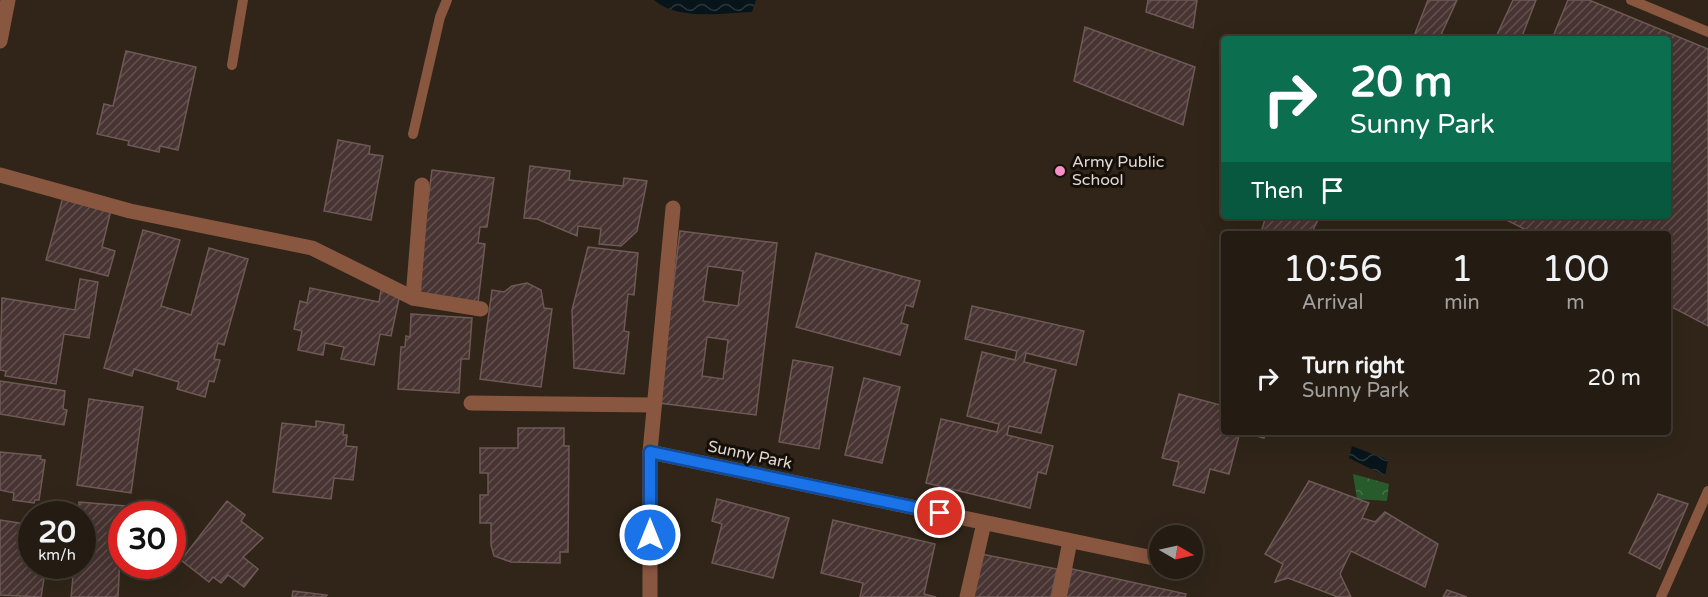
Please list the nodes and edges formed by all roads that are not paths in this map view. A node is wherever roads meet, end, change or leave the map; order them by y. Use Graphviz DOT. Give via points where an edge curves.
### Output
graph roads {
  1 [pos="8,0"];
  2 [pos="243,0"];
  3 [pos="447,0"];
  4 [pos="1631,0"];
  5 [pos="1708,32"];
  6 [pos="0,41"];
  7 [pos="232,65"];
  8 [pos="413,134"];
  9 [pos="0,175"];
  10 [pos="422,185"];
  11 [pos="673,208"];
  12 [pos="413,298"];
  13 [pos="481,309"];
  14 [pos="471,403"];
  15 [pos="654,405"];
  16 [pos="650,452"];
  17 [pos="1708,491"];
  18 [pos="984,523"];
  19 [pos="1070,541"];
  20 [pos="1149,557"];
  21 [pos="650,597"];
  22 [pos="968,597"];
  23 [pos="1059,597"];
  24 [pos="1661,597"];
  1 -- 6 [label="street"];
  2 -- 7 [label="lane"];
  3 -- 8 [label="lane"];
  4 -- 5 [label="lane"];
  9 -- 12 [label="street" via="130,211 312,248"];
  10 -- 12 [label="street"];
  11 -- 15 [label="street"];
  12 -- 13 [label="street"];
  14 -- 15 [label="street"];
  15 -- 16 [label="street"];
  16 -- 18 [label="street, Sunny Park"];
  16 -- 21 [label="street"];
  17 -- 24 [label="lane"];
  18 -- 19 [label="street, Sunny Park"];
  18 -- 22 [label="street"];
  19 -- 20 [label="street, Sunny Park"];
  19 -- 23 [label="street"];
}
